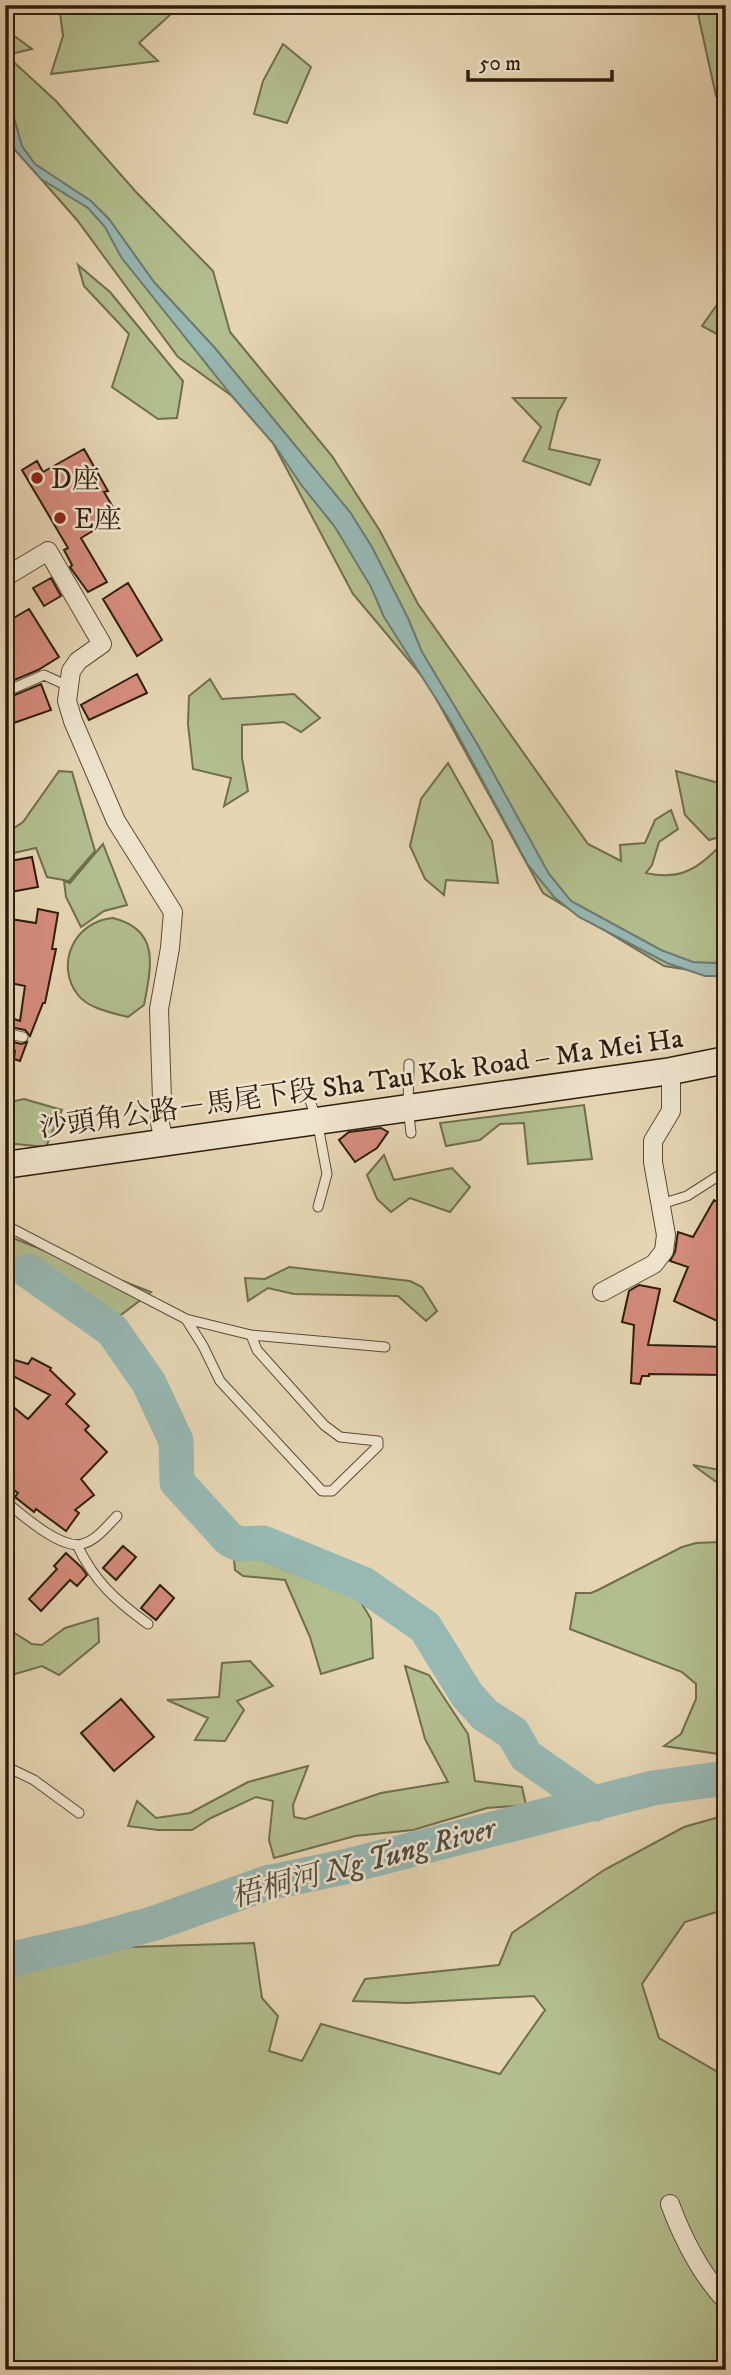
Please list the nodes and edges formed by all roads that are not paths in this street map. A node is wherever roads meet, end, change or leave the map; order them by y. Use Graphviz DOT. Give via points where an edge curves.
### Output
graph roads {
  1 [pos="5,577"];
  2 [pos="68,686"];
  3 [pos="5,692"];
  4 [pos="5,1032"];
  5 [pos="23,1037"];
  6 [pos="726,1060"];
  7 [pos="409,1064"];
  8 [pos="671,1071"];
  9 [pos="304,1084"];
  10 [pos="317,1120"];
  11 [pos="410,1120"];
  12 [pos="164,1142"];
  13 [pos="5,1165"];
  14 [pos="726,1171"];
  15 [pos="661,1204"];
  16 [pos="318,1207"];
  17 [pos="5,1225"];
  18 [pos="602,1292"];
  19 [pos="186,1319"];
  20 [pos="251,1335"];
  21 [pos="385,1347"];
  22 [pos="5,1501"];
  23 [pos="117,1516"];
  24 [pos="77,1545"];
  25 [pos="148,1624"];
  26 [pos="5,1766"];
  27 [pos="79,1812"];
  28 [pos="670,2204"];
  29 [pos="726,2301"];
  1 -- 2 [label="street" via="48,551 102,643 78,661"];
  2 -- 3 [label="lane" via="44,675"];
  2 -- 12 [label="street" via="73,720 116,821 173,912 159,1009"];
  4 -- 5 [label="lane"];
  6 -- 8 [label="main road, 沙頭角公路－馬尾下段 Sha Tau Kok Road – Ma Mei Ha"];
  7 -- 11 [label="lane"];
  8 -- 11 [label="main road, 沙頭角公路－馬尾下段 Sha Tau Kok Road – Ma Mei Ha"];
  8 -- 15 [label="street" via="671,1111 653,1141"];
  9 -- 10 [label="lane"];
  10 -- 11 [label="main road, 沙頭角公路－馬尾下段 Sha Tau Kok Road – Ma Mei Ha"];
  10 -- 12 [label="main road, 沙頭角公路－馬尾下段 Sha Tau Kok Road – Ma Mei Ha"];
  10 -- 16 [label="lane" via="327,1174"];
  12 -- 13 [label="main road, 沙頭角公路－馬尾下段 Sha Tau Kok Road – Ma Mei Ha"];
  14 -- 15 [label="lane" via="687,1196"];
  15 -- 18 [label="street" via="666,1236 660,1259"];
  17 -- 19 [label="lane"];
  19 -- 20 [label="lane"];
  19 -- 20 [label="lane" via="220,1381 322,1491 332,1491 378,1441 340,1437 324,1425 257,1350"];
  20 -- 21 [label="lane"];
  22 -- 24 [label="lane" via="42,1528"];
  23 -- 24 [label="lane" via="95,1537"];
  24 -- 25 [label="lane" via="110,1594"];
  26 -- 27 [label="lane"];
  28 -- 29 [label="street" via="684,2241"];
}
